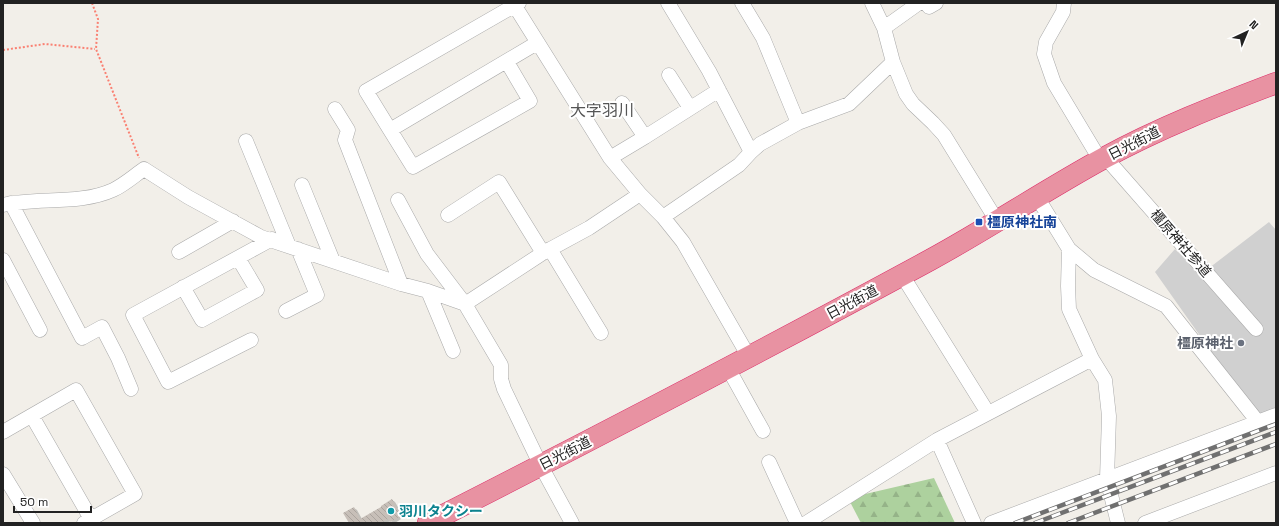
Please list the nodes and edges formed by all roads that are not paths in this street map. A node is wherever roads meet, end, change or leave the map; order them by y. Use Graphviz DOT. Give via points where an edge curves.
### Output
graph roads {
  1 [pos="668,3"];
  2 [pos="742,3"];
  3 [pos="872,3"];
  4 [pos="919,3"];
  5 [pos="926,3"];
  6 [pos="936,3"];
  7 [pos="1064,3"];
  8 [pos="515,4"];
  9 [pos="884,28"];
  10 [pos="537,43"];
  11 [pos="507,62"];
  12 [pos="892,62"];
  13 [pos="669,75"];
  14 [pos="1276,83"];
  15 [pos="719,90"];
  16 [pos="622,103"];
  17 [pos="690,108"];
  18 [pos="335,109"];
  19 [pos="798,123"];
  20 [pos="390,130"];
  21 [pos="645,138"];
  22 [pos="246,140"];
  23 [pos="751,152"];
  24 [pos="610,158"];
  25 [pos="1106,158"];
  26 [pos="302,185"];
  27 [pos="640,194"];
  28 [pos="1037,197"];
  29 [pos="398,200"];
  30 [pos="7,204"];
  31 [pos="448,215"];
  32 [pos="664,217"];
  33 [pos="232,221"];
  34 [pos="997,221"];
  35 [pos="272,239"];
  36 [pos="293,247"];
  37 [pos="1069,249"];
  38 [pos="547,251"];
  39 [pos="179,252"];
  40 [pos="238,258"];
  41 [pos="3,260"];
  42 [pos="333,261"];
  43 [pos="902,275"];
  44 [pos="401,284"];
  45 [pos="184,287"];
  46 [pos="428,291"];
  47 [pos="464,304"];
  48 [pos="286,311"];
  49 [pos="1256,329"];
  50 [pos="40,330"];
  51 [pos="600,333"];
  52 [pos="251,340"];
  53 [pos="453,351"];
  54 [pos="749,357"];
  55 [pos="1092,359"];
  56 [pos="728,368"];
  57 [pos="132,389"];
  58 [pos="988,413"];
  59 [pos="1276,415"];
  60 [pos="32,416"];
  61 [pos="1258,422"];
  62 [pos="763,431"];
  63 [pos="3,432"];
  64 [pos="937,440"];
  65 [pos="769,462"];
  66 [pos="541,466"];
  67 [pos="1276,473"];
  68 [pos="3,474"];
  69 [pos="1107,479"];
  70 [pos="88,521"];
  71 [pos="33,523"];
  72 [pos="428,523"];
  73 [pos="572,523"];
  74 [pos="797,523"];
  75 [pos="806,523"];
  76 [pos="974,523"];
  77 [pos="991,523"];
  78 [pos="1118,523"];
  79 [pos="1145,523"];
  1 -- 15 [label="street"];
  2 -- 19 [label="street" via="763,38"];
  3 -- 9 [label="street"];
  4 -- 9 [label="street"];
  5 -- 6 [label="street" via="929,7"];
  7 -- 25 [label="street, 橿原神社参道" via="1063,12 1046,42 1044,54 1054,83 1096,153"];
  8 -- 10 [label="street"];
  8 -- 20 [label="street" via="366,91"];
  9 -- 12 [label="street"];
  10 -- 11 [label="street"];
  10 -- 24 [label="street"];
  11 -- 20 [label="street"];
  11 -- 20 [label="street" via="530,101 413,167"];
  12 -- 19 [label="street" via="849,104"];
  12 -- 34 [label="street" via="906,94 944,135"];
  13 -- 17 [label="street"];
  14 -- 25 [label="highway, 日光街道" via="1170,126"];
  15 -- 17 [label="street"];
  15 -- 23 [label="street"];
  16 -- 21 [label="street"];
  17 -- 21 [label="street"];
  18 -- 44 [label="street" via="348,130 345,140"];
  19 -- 23 [label="street" via="760,144"];
  21 -- 24 [label="street"];
  22 -- 36 [label="street"];
  23 -- 32 [label="street" via="739,165"];
  24 -- 27 [label="street"];
  25 -- 28 [label="highway, 日光街道"];
  25 -- 49 [label="street, 橿原神社参道"];
  26 -- 42 [label="street"];
  27 -- 32 [label="street"];
  27 -- 38 [label="street" via="589,228"];
  28 -- 34 [label="highway, 日光街道"];
  28 -- 37 [label="street"];
  29 -- 47 [label="street" via="427,254"];
  30 -- 33 [label="street" via="97,196 114,190 144,169"];
  30 -- 57 [label="street" via="82,338 102,327"];
  31 -- 38 [label="street" via="500,182"];
  32 -- 54 [label="street" via="682,242"];
  33 -- 35 [label="street" via="261,237"];
  33 -- 39 [label="street"];
  34 -- 43 [label="highway, 日光街道"];
  35 -- 36 [label="street"];
  35 -- 40 [label="street"];
  36 -- 42 [label="street"];
  36 -- 48 [label="street" via="317,295"];
  37 -- 55 [label="street" via="1069,309"];
  37 -- 61 [label="street" via="1094,270 1166,306"];
  38 -- 47 [label="street"];
  38 -- 51 [label="street"];
  40 -- 45 [label="street"];
  40 -- 45 [label="street" via="257,290 202,320"];
  41 -- 50 [label="street"];
  42 -- 44 [label="street"];
  43 -- 54 [label="highway, 日光街道"];
  43 -- 58 [label="street"];
  44 -- 46 [label="street"];
  45 -- 52 [label="street" via="133,315 168,382"];
  46 -- 47 [label="street"];
  46 -- 53 [label="street"];
  47 -- 66 [label="street" via="501,365 504,390"];
  54 -- 56 [label="highway, 日光街道"];
  55 -- 58 [label="street"];
  55 -- 69 [label="street" via="1105,380 1110,416"];
  56 -- 62 [label="street"];
  56 -- 66 [label="highway, 日光街道"];
  58 -- 64 [label="street"];
  59 -- 61 [label="street"];
  60 -- 63 [label="street"];
  60 -- 70 [label="street"];
  60 -- 70 [label="street" via="76,390 135,494"];
  61 -- 69 [label="street"];
  64 -- 75 [label="street"];
  64 -- 76 [label="street"];
  65 -- 74 [label="street"];
  66 -- 72 [label="highway, 日光街道"];
  66 -- 73 [label="street"];
  67 -- 79 [label="street"];
  68 -- 71 [label="street"];
  69 -- 77 [label="street"];
  69 -- 78 [label="street"];
}
